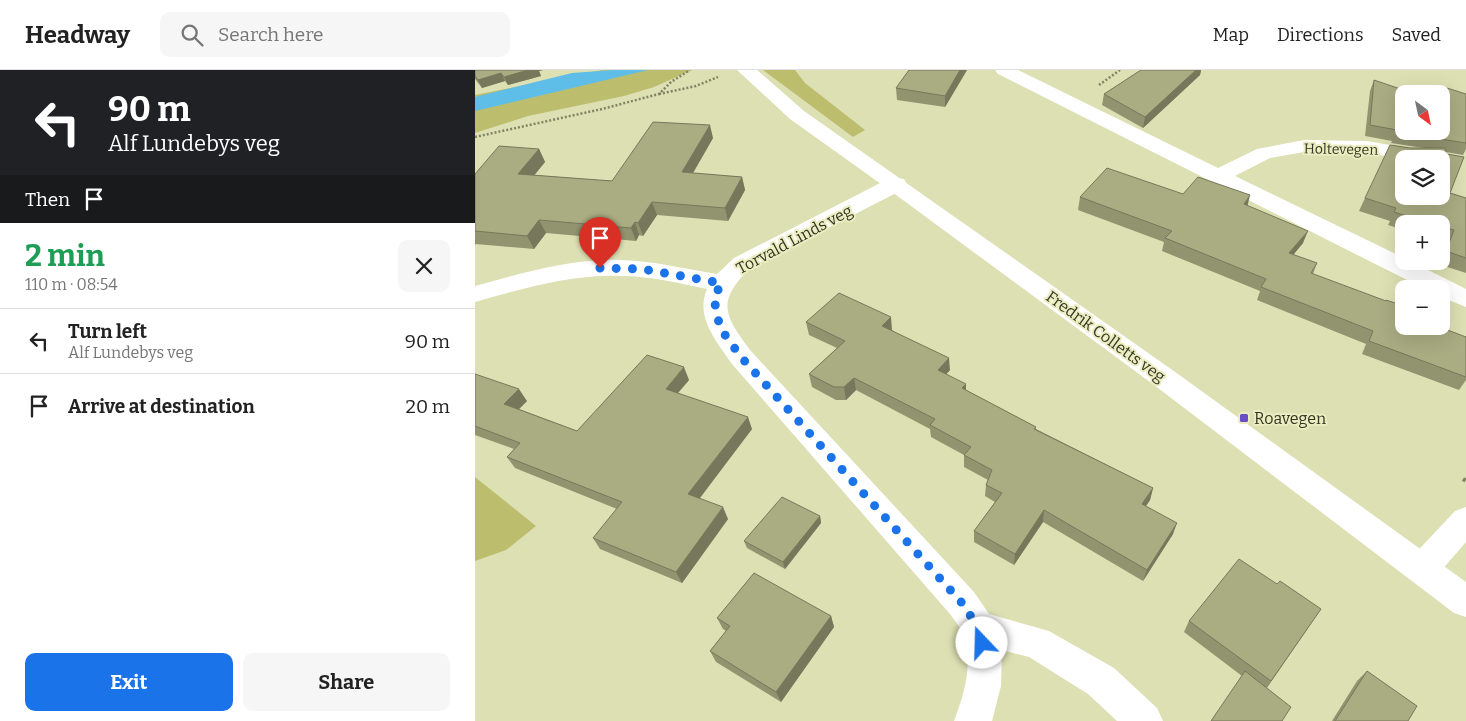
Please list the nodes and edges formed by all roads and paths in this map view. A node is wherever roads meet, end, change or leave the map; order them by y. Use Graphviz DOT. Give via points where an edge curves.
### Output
graph roads {
  1 [pos="690,70"];
  2 [pos="746,70"];
  3 [pos="1004,70"];
  4 [pos="721,75"];
  5 [pos="659,94"];
  6 [pos="475,138"];
  7 [pos="1395,152"];
  8 [pos="1218,176"];
  9 [pos="896,184"];
  10 [pos="721,283"];
  11 [pos="475,294"];
  12 [pos="1466,298"];
  13 [pos="1466,520"];
  14 [pos="1422,569"];
  15 [pos="1466,602"];
  16 [pos="978,627"];
  17 [pos="973,721"];
  18 [pos="1144,721"];
  1 -- 5 [label="path"];
  2 -- 9 [label="street, Fredrik Colletts veg" via="797,115"];
  3 -- 8 [label="street"];
  4 -- 5 [label="path" via="696,86"];
  5 -- 6 [label="path"];
  7 -- 8 [label="street, Holtevegen" via="1367,147 1304,146 1264,154"];
  8 -- 12 [label="street"];
  9 -- 10 [label="street, Torvald Linds veg" via="741,263"];
  9 -- 14 [label="street, Fredrik Colletts veg"];
  10 -- 11 [label="street" via="642,269 600,268 535,277"];
  10 -- 16 [label="street, Torvald Linds veg" via="714,299 720,328 741,357 962,603"];
  13 -- 14 [label="street"];
  14 -- 15 [label="street, Fredrik Colletts veg"];
  16 -- 17 [label="street, Torvald Linds veg" via="986,659 984,689"];
  16 -- 18 [label="street" via="1037,643 1101,681"];
}
